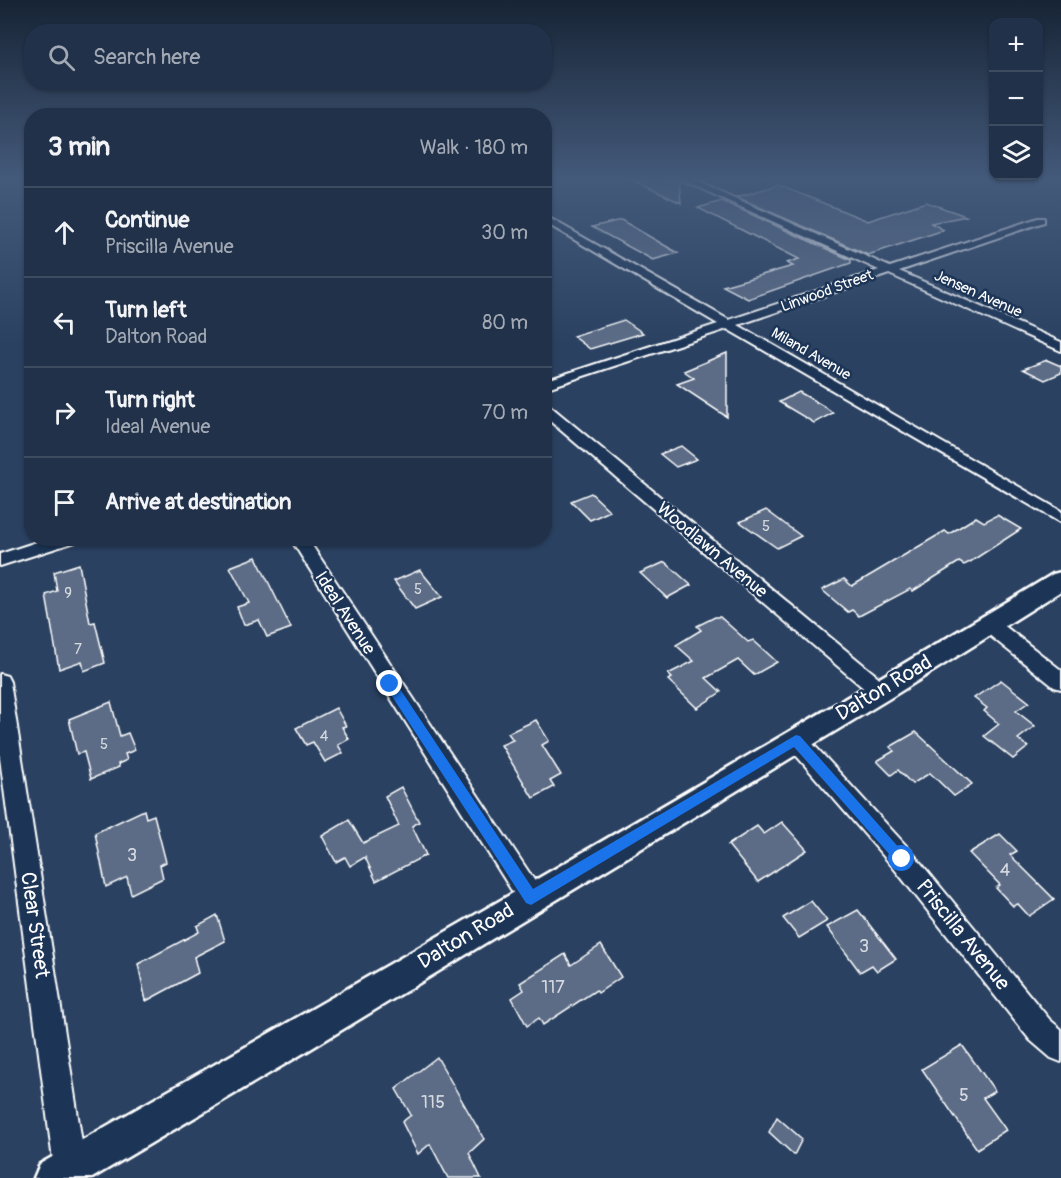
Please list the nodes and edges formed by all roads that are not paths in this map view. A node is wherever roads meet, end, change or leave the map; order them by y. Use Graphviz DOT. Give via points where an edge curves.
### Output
graph roads {
  1 [pos="573,235"];
  2 [pos="808,235"];
  3 [pos="995,235"];
  4 [pos="886,270"];
  5 [pos="729,326"];
  6 [pos="1061,347"];
  7 [pos="552,382"];
  8 [pos="552,415"];
  9 [pos="1061,518"];
  10 [pos="44,546"];
  11 [pos="303,546"];
  12 [pos="0,560"];
  13 [pos="1061,580"];
  14 [pos="990,625"];
  15 [pos="1061,681"];
  16 [pos="0,682"];
  17 [pos="881,691"];
  18 [pos="796,740"];
  19 [pos="531,898"];
  20 [pos="1061,1048"];
  21 [pos="62,1173"];
  1 -- 5 [label="street, Miland Avenue"];
  2 -- 4 [label="street, Jensen Avenue"];
  3 -- 4 [label="street, Linwood Street"];
  4 -- 5 [label="street, Linwood Street"];
  4 -- 6 [label="street, Jensen Avenue"];
  5 -- 7 [label="street, Linwood Street"];
  5 -- 9 [label="street, Miland Avenue"];
  8 -- 17 [label="street, Woodlawn Avenue"];
  10 -- 12 [label="street"];
  11 -- 19 [label="street, Ideal Avenue"];
  13 -- 14 [label="street, Dalton Road"];
  14 -- 15 [label="street"];
  14 -- 17 [label="street, Dalton Road"];
  16 -- 21 [label="street, Clear Street"];
  17 -- 18 [label="street, Dalton Road"];
  18 -- 19 [label="street, Dalton Road"];
  18 -- 20 [label="street, Priscilla Avenue" via="902,859 1040,1030"];
  19 -- 21 [label="street, Dalton Road"];
}
